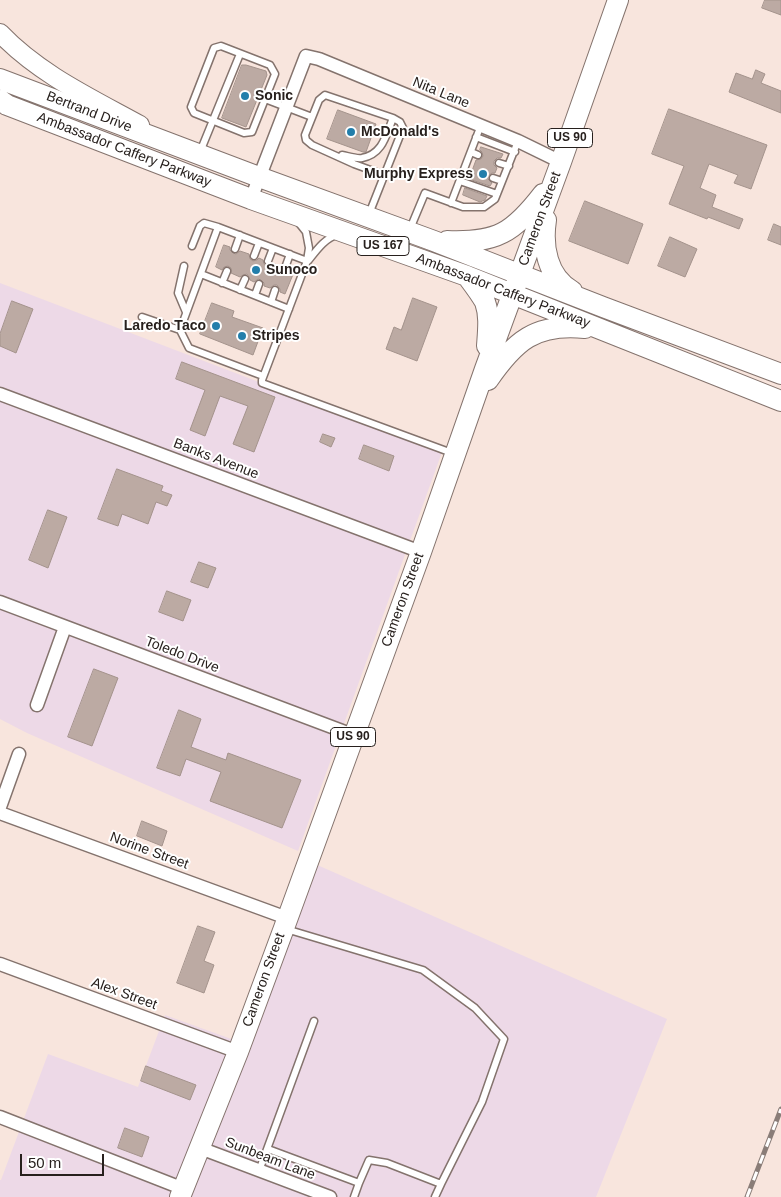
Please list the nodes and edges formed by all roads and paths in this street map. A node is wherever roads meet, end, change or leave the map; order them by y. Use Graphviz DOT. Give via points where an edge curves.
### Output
graph roads {
  1 [pos="618,0"];
  2 [pos="0,34"];
  3 [pos="240,54"];
  4 [pos="0,79"];
  5 [pos="265,99"];
  6 [pos="2,103"];
  7 [pos="286,107"];
  8 [pos="312,117"];
  9 [pos="392,118"];
  10 [pos="213,121"];
  11 [pos="479,131"];
  12 [pos="178,146"];
  13 [pos="517,146"];
  14 [pos="471,152"];
  15 [pos="200,154"];
  16 [pos="330,154"];
  17 [pos="478,155"];
  18 [pos="499,163"];
  19 [pos="509,166"];
  20 [pos="465,167"];
  21 [pos="472,170"];
  22 [pos="384,175"];
  23 [pos="259,177"];
  24 [pos="493,178"];
  25 [pos="555,178"];
  26 [pos="460,181"];
  27 [pos="502,181"];
  28 [pos="497,194"];
  29 [pos="251,199"];
  30 [pos="451,203"];
  31 [pos="291,213"];
  32 [pos="368,216"];
  33 [pos="218,227"];
  34 [pos="409,232"];
  35 [pos="349,234"];
  36 [pos="240,235"];
  37 [pos="434,241"];
  38 [pos="259,243"];
  39 [pos="192,246"];
  40 [pos="273,248"];
  41 [pos="235,249"];
  42 [pos="290,254"];
  43 [pos="254,256"];
  44 [pos="268,261"];
  45 [pos="307,262"];
  46 [pos="184,266"];
  47 [pos="284,268"];
  48 [pos="227,272"];
  49 [pos="201,274"];
  50 [pos="520,274"];
  51 [pos="467,276"];
  52 [pos="245,279"];
  53 [pos="222,282"];
  54 [pos="259,284"];
  55 [pos="240,290"];
  56 [pos="275,290"];
  57 [pos="512,294"];
  58 [pos="255,295"];
  59 [pos="271,302"];
  60 [pos="603,307"];
  61 [pos="289,309"];
  62 [pos="186,312"];
  63 [pos="142,317"];
  64 [pos="180,330"];
  65 [pos="606,330"];
  66 [pos="485,368"];
  67 [pos="772,370"];
  68 [pos="264,376"];
  69 [pos="0,394"];
  70 [pos="474,400"];
  71 [pos="781,400"];
  72 [pos="455,454"];
  73 [pos="421,552"];
  74 [pos="0,602"];
  75 [pos="65,627"];
  76 [pos="37,705"];
  77 [pos="353,735"];
  78 [pos="19,754"];
  79 [pos="0,806"];
  80 [pos="0,813"];
  81 [pos="286,923"];
  82 [pos="0,964"];
  83 [pos="314,1022"];
  84 [pos="238,1052"];
  85 [pos="0,1117"];
  86 [pos="200,1148"];
  87 [pos="268,1148"];
  88 [pos="260,1171"];
  89 [pos="359,1182"];
  90 [pos="441,1184"];
  91 [pos="182,1193"];
  92 [pos="330,1197"];
  93 [pos="354,1197"];
  94 [pos="435,1197"];
  1 -- 25 [label="main road, Cameron Street / US 90"];
  2 -- 12 [label="main road" via="61,82"];
  3 -- 5 [label="lane" via="270,66 275,74"];
  3 -- 10 [label="lane"];
  3 -- 10 [label="lane" via="220,46 214,48 210,56 191,107 194,113"];
  4 -- 12 [label="main road, Bertrand Drive / US 167"];
  5 -- 7 [label="lane"];
  5 -- 10 [label="lane" via="252,132 244,133"];
  6 -- 29 [label="main road, Ambassador Caffery Parkway / US 167"];
  7 -- 8 [label="lane"];
  7 -- 11 [label="street, Nita Lane" via="306,56"];
  7 -- 23 [label="street"];
  8 -- 9 [label="lane" via="325,94"];
  8 -- 16 [label="lane" via="306,140"];
  9 -- 16 [label="lane" via="382,146 375,153 361,159"];
  9 -- 22 [label="lane" via="403,128"];
  10 -- 15 [label="lane"];
  11 -- 13 [label="street, Nita Lane"];
  11 -- 14 [label="lane"];
  12 -- 15 [label="main road, Ambassador Caffery Parkway / US 167"];
  13 -- 19 [label="lane"];
  13 -- 25 [label="street, Nita Lane"];
  14 -- 17 [label="lane"];
  14 -- 20 [label="lane"];
  15 -- 23 [label="main road, Ambassador Caffery Parkway / US 167"];
  16 -- 22 [label="lane"];
  18 -- 19 [label="lane"];
  19 -- 27 [label="lane"];
  20 -- 21 [label="lane"];
  20 -- 26 [label="lane"];
  22 -- 32 [label="lane"];
  23 -- 29 [label="street"];
  23 -- 32 [label="main road, Ambassador Caffery Parkway / US 167"];
  24 -- 27 [label="lane"];
  25 -- 37 [label="main road" via="531,210 508,230 479,241"];
  25 -- 50 [label="main road, Cameron Street / US 90"];
  25 -- 60 [label="main road" via="544,230 545,252 553,272 564,287"];
  26 -- 28 [label="lane"];
  26 -- 30 [label="lane"];
  27 -- 28 [label="lane"];
  28 -- 30 [label="lane" via="484,207 463,207"];
  29 -- 31 [label="main road, Ambassador Caffery Parkway / US 167"];
  30 -- 34 [label="lane" via="425,193"];
  31 -- 35 [label="main road, Ambassador Caffery Parkway / US 167"];
  31 -- 45 [label="lane" via="306,232"];
  32 -- 34 [label="main road, Ambassador Caffery Parkway / US 167"];
  33 -- 36 [label="lane"];
  33 -- 39 [label="lane" via="204,223"];
  33 -- 49 [label="lane"];
  34 -- 37 [label="main road, Ambassador Caffery Parkway / US 167"];
  35 -- 45 [label="lane" via="334,236 324,242"];
  35 -- 51 [label="main road, Ambassador Caffery Parkway / US 167"];
  36 -- 38 [label="lane"];
  36 -- 41 [label="lane"];
  37 -- 50 [label="main road, Ambassador Caffery Parkway / US 167"];
  38 -- 40 [label="lane"];
  38 -- 43 [label="lane"];
  40 -- 42 [label="lane"];
  40 -- 44 [label="lane"];
  42 -- 45 [label="lane"];
  42 -- 47 [label="lane"];
  45 -- 61 [label="lane"];
  46 -- 62 [label="lane" via="178,293"];
  48 -- 53 [label="lane"];
  49 -- 53 [label="lane"];
  49 -- 62 [label="lane"];
  50 -- 57 [label="main road, Cameron Street / US 90"];
  50 -- 60 [label="main road, Ambassador Caffery Parkway / US 167"];
  51 -- 57 [label="main road, Ambassador Caffery Parkway / US 167"];
  51 -- 66 [label="main road" via="488,312"];
  52 -- 55 [label="lane"];
  53 -- 55 [label="lane"];
  54 -- 58 [label="lane"];
  55 -- 58 [label="lane"];
  56 -- 59 [label="lane"];
  57 -- 65 [label="main road, Ambassador Caffery Parkway / US 167"];
  57 -- 66 [label="main road, Cameron Street / US 90"];
  58 -- 59 [label="lane"];
  59 -- 61 [label="lane"];
  60 -- 67 [label="main road, Ambassador Caffery Parkway / US 167"];
  61 -- 68 [label="lane"];
  62 -- 64 [label="lane"];
  63 -- 64 [label="lane"];
  64 -- 68 [label="lane" via="189,348"];
  65 -- 70 [label="main road" via="568,326 537,332 525,338 510,350"];
  65 -- 71 [label="main road, Ambassador Caffery Parkway / US 167"];
  66 -- 70 [label="main road, Cameron Street / US 90"];
  68 -- 72 [label="lane" via="262,383"];
  69 -- 73 [label="street, Banks Avenue"];
  70 -- 72 [label="main road, Cameron Street / US 90"];
  72 -- 73 [label="main road, Cameron Street / US 90"];
  73 -- 77 [label="main road, Cameron Street / US 90"];
  74 -- 75 [label="street, Toledo Drive"];
  75 -- 76 [label="street"];
  75 -- 77 [label="street, Toledo Drive"];
  77 -- 81 [label="main road, Cameron Street / US 90"];
  78 -- 79 [label="street"];
  80 -- 81 [label="street, Norine Street"];
  81 -- 84 [label="main road, Cameron Street / US 90"];
  81 -- 90 [label="lane" via="423,970 475,1008 504,1039 482,1102"];
  82 -- 84 [label="street, Alex Street"];
  83 -- 87 [label="lane"];
  84 -- 86 [label="main road, Cameron Street / US 90"];
  85 -- 91 [label="street"];
  86 -- 88 [label="street, Sunbeam Lane"];
  86 -- 91 [label="main road, Cameron Street / US 90"];
  87 -- 88 [label="lane"];
  87 -- 89 [label="lane"];
  88 -- 92 [label="street, Sunbeam Lane"];
  89 -- 90 [label="lane" via="369,1160"];
  89 -- 93 [label="lane"];
  90 -- 94 [label="lane"];
}
